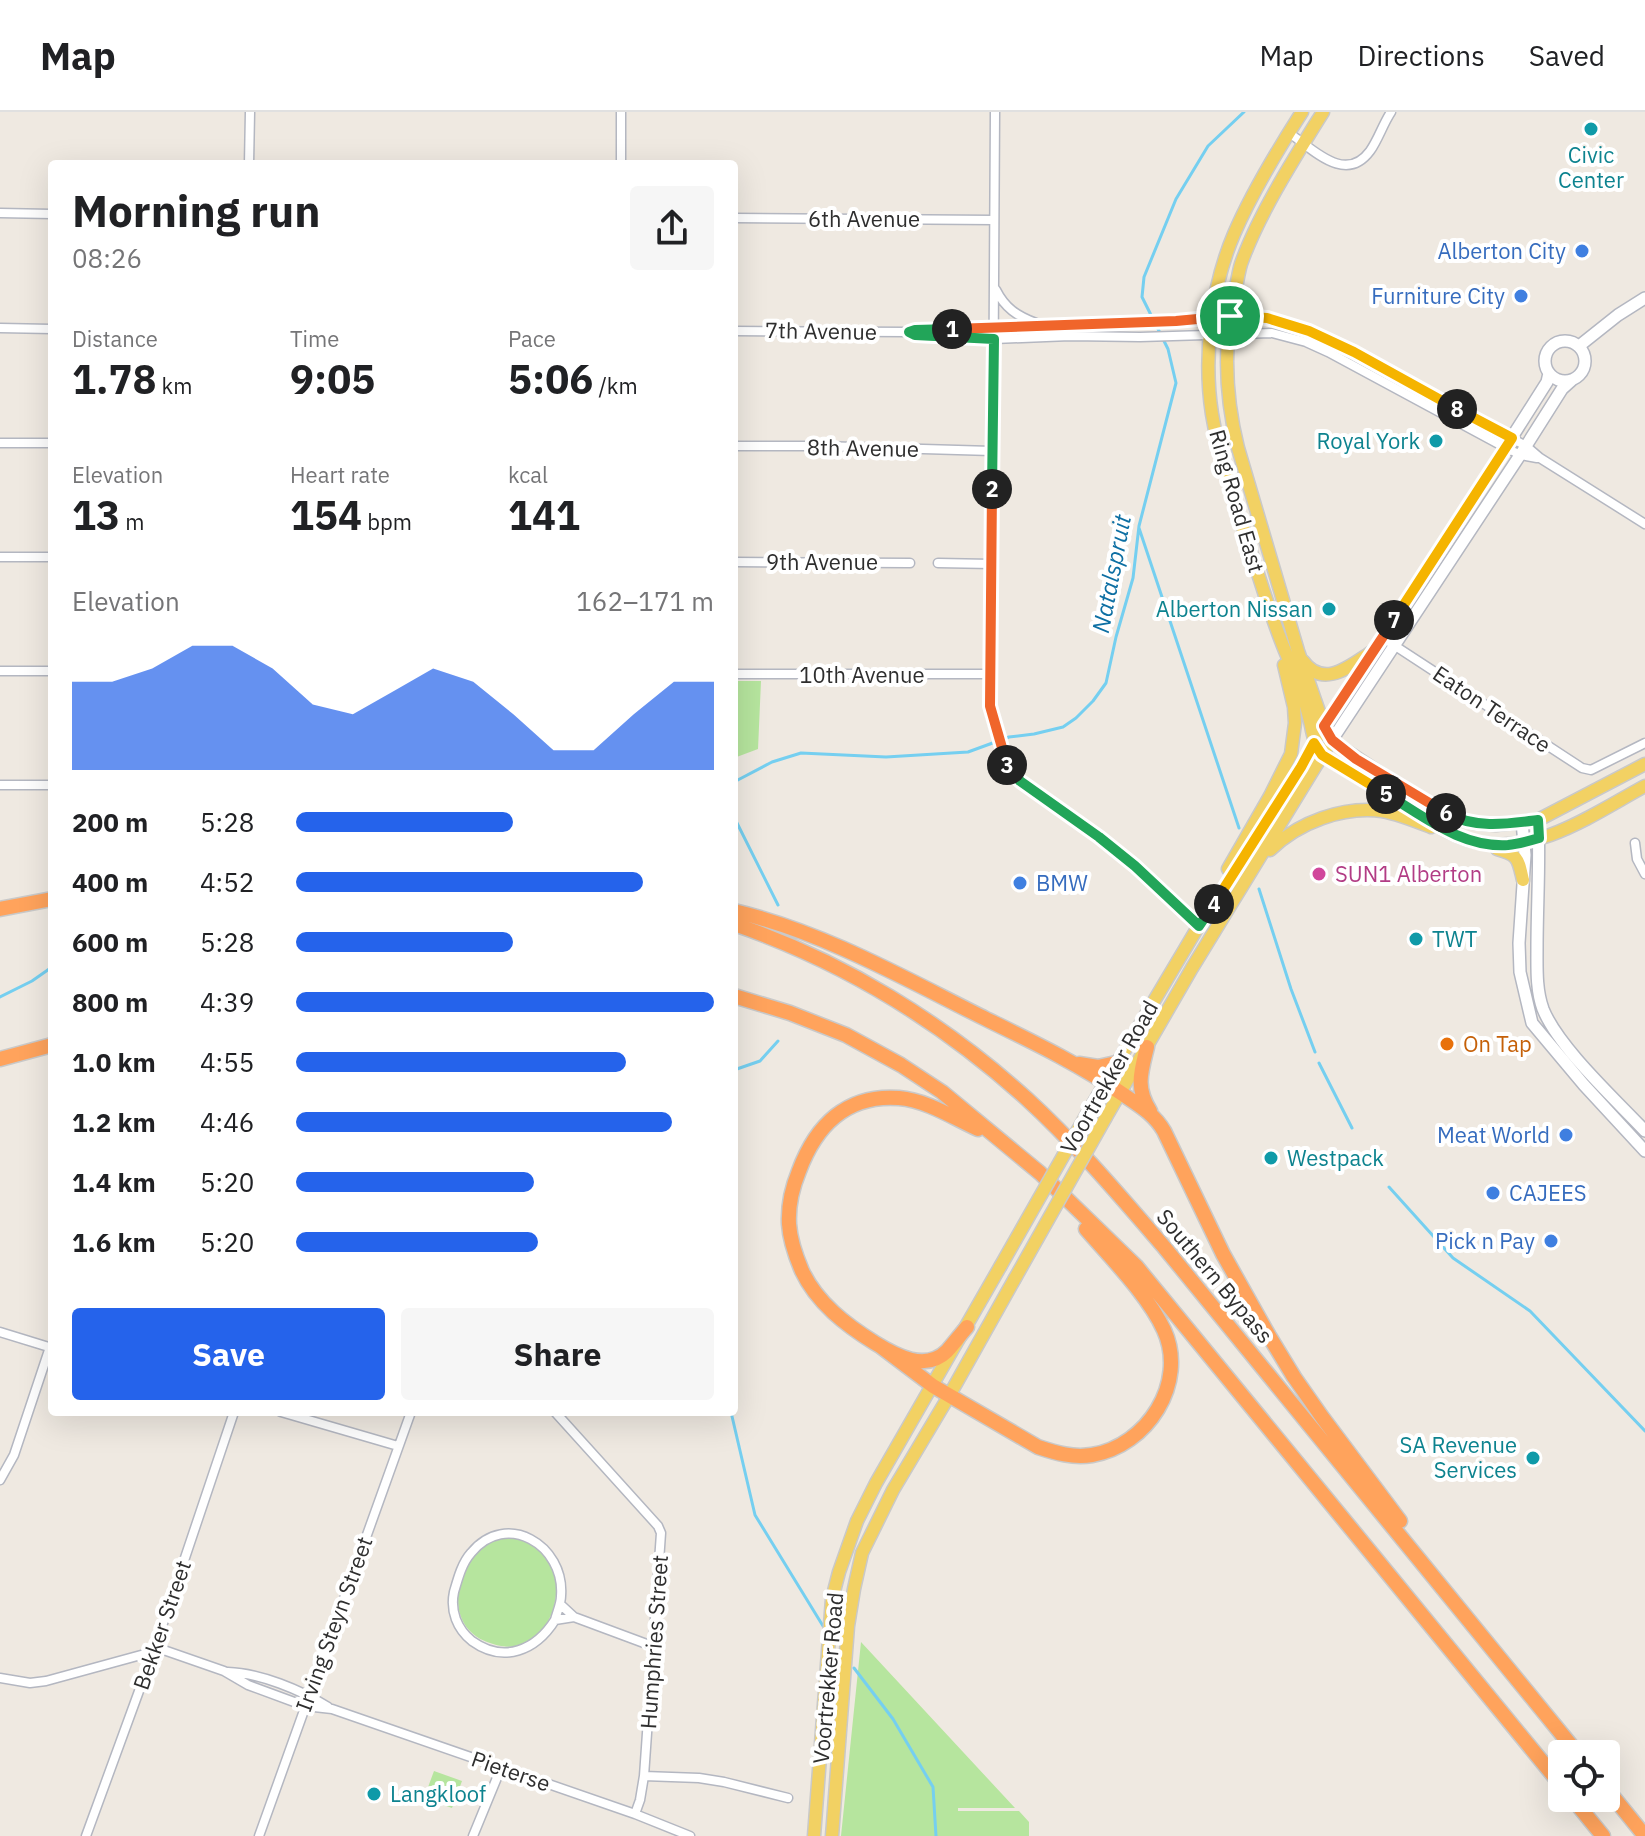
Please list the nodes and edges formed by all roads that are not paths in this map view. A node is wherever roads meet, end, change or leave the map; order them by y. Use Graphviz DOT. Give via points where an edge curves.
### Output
graph roads {
  1 [pos="250,112"];
  2 [pos="621,112"];
  3 [pos="995,112"];
  4 [pos="1302,112"];
  5 [pos="1323,112"];
  6 [pos="1391,112"];
  7 [pos="1289,133"];
  8 [pos="1304,143"];
  9 [pos="249,160"];
  10 [pos="621,160"];
  11 [pos="0,213"];
  12 [pos="48,214"];
  13 [pos="738,218"];
  14 [pos="994,220"];
  15 [pos="994,286"];
  16 [pos="1645,298"];
  17 [pos="1230,316"];
  18 [pos="1212,317"];
  19 [pos="1047,325"];
  20 [pos="0,328"];
  21 [pos="994,328"];
  22 [pos="48,329"];
  23 [pos="738,331"];
  24 [pos="909,332"];
  25 [pos="1228,333"];
  26 [pos="1210,334"];
  27 [pos="994,339"];
  28 [pos="1579,346"];
  29 [pos="1549,373"];
  30 [pos="1572,380"];
  31 [pos="0,443"];
  32 [pos="48,443"];
  33 [pos="1509,443"];
  34 [pos="738,446"];
  35 [pos="992,451"];
  36 [pos="1524,451"];
  37 [pos="1645,524"];
  38 [pos="1448,538"];
  39 [pos="1461,545"];
  40 [pos="0,557"];
  41 [pos="48,557"];
  42 [pos="738,562"];
  43 [pos="910,563"];
  44 [pos="938,563"];
  45 [pos="992,564"];
  46 [pos="1275,627"];
  47 [pos="1383,638"];
  48 [pos="1395,644"];
  49 [pos="1298,651"];
  50 [pos="1373,651"];
  51 [pos="0,671"];
  52 [pos="48,671"];
  53 [pos="738,674"];
  54 [pos="991,674"];
  55 [pos="1324,726"];
  56 [pos="1332,740"];
  57 [pos="1314,743"];
  58 [pos="1645,743"];
  59 [pos="1322,755"];
  60 [pos="1645,764"];
  61 [pos="0,785"];
  62 [pos="48,785"];
  63 [pos="1645,786"];
  64 [pos="1538,820"];
  65 [pos="1522,822"];
  66 [pos="1449,832"];
  67 [pos="1539,838"];
  68 [pos="1476,842"];
  69 [pos="1523,842"];
  70 [pos="1635,843"];
  71 [pos="1261,857"];
  72 [pos="1645,874"];
  73 [pos="1523,880"];
  74 [pos="48,900"];
  75 [pos="0,909"];
  76 [pos="738,912"];
  77 [pos="1200,924"];
  78 [pos="738,926"];
  79 [pos="738,997"];
  80 [pos="48,1046"];
  81 [pos="1147,1047"];
  82 [pos="0,1059"];
  83 [pos="1071,1063"];
  84 [pos="1116,1063"];
  85 [pos="1105,1082"];
  86 [pos="1120,1092"];
  87 [pos="1152,1114"];
  88 [pos="1645,1131"];
  89 [pos="997,1137"];
  90 [pos="1645,1151"];
  91 [pos="1040,1173"];
  92 [pos="967,1327"];
  93 [pos="0,1332"];
  94 [pos="880,1346"];
  95 [pos="48,1347"];
  96 [pos="48,1357"];
  97 [pos="933,1386"];
  98 [pos="949,1396"];
  99 [pos="233,1416"];
  100 [pos="295,1416"];
  101 [pos="409,1416"];
  102 [pos="559,1416"];
  103 [pos="398,1446"];
  104 [pos="0,1480"];
  105 [pos="560,1604"];
  106 [pos="1461,1610"];
  107 [pos="574,1617"];
  108 [pos="555,1620"];
  109 [pos="652,1646"];
  110 [pos="153,1651"];
  111 [pos="224,1671"];
  112 [pos="0,1678"];
  113 [pos="309,1695"];
  114 [pos="305,1706"];
  115 [pos="332,1709"];
  116 [pos="1567,1740"];
  117 [pos="501,1768"];
  118 [pos="1548,1769"];
  119 [pos="644,1776"];
  120 [pos="788,1798"];
  121 [pos="1620,1805"];
  122 [pos="1583,1812"];
  123 [pos="635,1814"];
  124 [pos="86,1836"];
  125 [pos="259,1836"];
  126 [pos="473,1836"];
  127 [pos="690,1836"];
  128 [pos="814,1836"];
  129 [pos="832,1836"];
  130 [pos="1603,1836"];
  131 [pos="1645,1836"];
  1 -- 9 [label="street"];
  2 -- 10 [label="street"];
  3 -- 14 [label="street"];
  4 -- 7 [label="main road, Ring Road East"];
  5 -- 8 [label="main road, Ring Road East"];
  6 -- 8 [label="street" via="1368,154 1348,165 1329,161"];
  7 -- 8 [label="street"];
  7 -- 18 [label="main road, Ring Road East" via="1234,235"];
  8 -- 17 [label="main road, Ring Road East" via="1241,265"];
  11 -- 12 [label="street"];
  13 -- 14 [label="street, 6th Avenue"];
  14 -- 15 [label="street"];
  15 -- 19 [label="street" via="1015,314"];
  15 -- 21 [label="street"];
  16 -- 28 [label="street"];
  17 -- 18 [label="street, 7th Avenue"];
  17 -- 25 [label="main road, Ring Road East"];
  17 -- 33 [label="street, 7th Avenue" via="1267,318 1309,331"];
  18 -- 19 [label="street, 7th Avenue"];
  18 -- 26 [label="main road, Ring Road East"];
  19 -- 21 [label="street, 7th Avenue"];
  20 -- 22 [label="street"];
  21 -- 24 [label="street, 7th Avenue"];
  21 -- 27 [label="street"];
  23 -- 24 [label="street, 7th Avenue"];
  24 -- 27 [label="street, 7th Avenue"];
  25 -- 26 [label="street, 7th Avenue"];
  25 -- 33 [label="street, 7th Avenue" via="1283,334 1306,342"];
  25 -- 49 [label="main road, Ring Road East" via="1231,420"];
  26 -- 27 [label="street, 7th Avenue"];
  26 -- 46 [label="main road, Ring Road East" via="1209,384 1219,447"];
  27 -- 35 [label="street"];
  28 -- 29 [label="street" via="1572,341 1555,343 1545,356"];
  28 -- 30 [label="street" via="1586,361"];
  29 -- 30 [label="street"];
  29 -- 33 [label="street, Voortrekker Road"];
  30 -- 36 [label="street, Voortrekker Road"];
  31 -- 32 [label="street"];
  33 -- 36 [label="street"];
  33 -- 38 [label="street, Voortrekker Road"];
  34 -- 35 [label="street, 8th Avenue"];
  35 -- 45 [label="street"];
  36 -- 37 [label="street"];
  36 -- 39 [label="street, Voortrekker Road"];
  38 -- 39 [label="street"];
  38 -- 47 [label="street, Voortrekker Road"];
  39 -- 48 [label="street, Voortrekker Road"];
  40 -- 41 [label="street"];
  42 -- 43 [label="street, 9th Avenue"];
  44 -- 45 [label="street"];
  45 -- 54 [label="street"];
  46 -- 57 [label="main road, Ring Road East"];
  46 -- 77 [label="main road" via="1292,698 1291,754"];
  47 -- 48 [label="street, Eaton Terrace"];
  47 -- 50 [label="street, Voortrekker Road"];
  48 -- 56 [label="street, Voortrekker Road"];
  48 -- 58 [label="street, Eaton Terrace" via="1582,768 1591,770"];
  49 -- 50 [label="main road" via="1305,664 1321,674 1343,671"];
  49 -- 55 [label="main road, Ring Road East"];
  50 -- 55 [label="street, Voortrekker Road"];
  51 -- 52 [label="street"];
  53 -- 54 [label="street, 10th Avenue"];
  54 -- 77 [label="street" via="991,717 1005,763 1020,781 1099,837"];
  55 -- 56 [label="main road, Ring Road East"];
  55 -- 57 [label="main road, Voortrekker Road"];
  56 -- 59 [label="main road, Voortrekker Road"];
  56 -- 65 [label="main road" via="1454,818 1485,824"];
  57 -- 59 [label="main road, Ring Road East"];
  57 -- 77 [label="main road, Voortrekker Road"];
  59 -- 66 [label="main road"];
  59 -- 71 [label="main road, Voortrekker Road"];
  60 -- 64 [label="main road"];
  61 -- 62 [label="street"];
  63 -- 67 [label="main road"];
  64 -- 65 [label="main road"];
  64 -- 67 [label="street"];
  65 -- 69 [label="street"];
  66 -- 68 [label="main road"];
  66 -- 71 [label="main road" via="1386,812 1355,811 1304,825"];
  67 -- 69 [label="main road"];
  67 -- 88 [label="street" via="1540,1000 1566,1045"];
  68 -- 69 [label="main road"];
  68 -- 73 [label="main road" via="1513,854"];
  69 -- 73 [label="street"];
  70 -- 72 [label="street"];
  71 -- 81 [label="main road, Voortrekker Road"];
  73 -- 90 [label="street" via="1520,972 1532,1023"];
  74 -- 75 [label="highway"];
  76 -- 83 [label="highway" via="871,961"];
  77 -- 84 [label="main road, Voortrekker Road"];
  78 -- 106 [label="highway, Southern Bypass" via="878,989 973,1054 1027,1099 1116,1191"];
  79 -- 89 [label="highway" via="846,1035 942,1092"];
  80 -- 82 [label="highway"];
  81 -- 86 [label="main road, Voortrekker Road"];
  81 -- 87 [label="highway" via="1140,1083"];
  83 -- 84 [label="highway"];
  83 -- 85 [label="highway"];
  84 -- 85 [label="main road, Voortrekker Road"];
  85 -- 86 [label="highway"];
  85 -- 92 [label="main road, Voortrekker Road, bridge"];
  86 -- 87 [label="highway"];
  86 -- 98 [label="main road, Voortrekker Road, bridge"];
  87 -- 106 [label="highway" via="1223,1254 1294,1377"];
  89 -- 91 [label="highway"];
  89 -- 94 [label="highway" via="922,1104 881,1098 863,1101 829,1120 808,1149 789,1205 795,1250 822,1301"];
  91 -- 98 [label="highway" via="1135,1287 1164,1331 1172,1362 1163,1400 1126,1442 1077,1456 1038,1447"];
  91 -- 118 [label="highway" via="1136,1266"];
  92 -- 94 [label="highway" via="945,1353 922,1362"];
  92 -- 97 [label="main road, Voortrekker Road"];
  93 -- 95 [label="street"];
  94 -- 97 [label="highway"];
  96 -- 104 [label="street"];
  97 -- 98 [label="highway"];
  97 -- 128 [label="main road, Voortrekker Road" via="876,1483 839,1572 832,1599"];
  98 -- 129 [label="main road, Voortrekker Road" via="862,1553 848,1626"];
  99 -- 110 [label="street, Bekker Street"];
  100 -- 103 [label="street"];
  101 -- 103 [label="street, Irving Steyn Street"];
  102 -- 109 [label="street, Humphries Street" via="660,1530"];
  103 -- 113 [label="street, Irving Steyn Street"];
  105 -- 107 [label="street"];
  105 -- 108 [label="street"];
  105 -- 108 [label="street" via="556,1562 535,1540 516,1534 478,1545 457,1580 452,1610 458,1624 488,1649 516,1652 530,1646"];
  106 -- 116 [label="highway, Southern Bypass"];
  107 -- 108 [label="street"];
  107 -- 109 [label="street"];
  109 -- 119 [label="street, Humphries Street"];
  110 -- 111 [label="street, Pieterse"];
  110 -- 112 [label="street" via="46,1681"];
  110 -- 124 [label="street, Bekker Street"];
  111 -- 113 [label="street, Pieterse"];
  111 -- 114 [label="street, Pieterse"];
  113 -- 114 [label="street, Irving Steyn Street"];
  113 -- 115 [label="street, Pieterse"];
  114 -- 115 [label="street, Pieterse"];
  114 -- 125 [label="street, Irving Steyn Street"];
  115 -- 117 [label="street, Pieterse"];
  117 -- 123 [label="street, Pieterse"];
  117 -- 126 [label="street"];
  119 -- 120 [label="street" via="699,1778"];
  119 -- 123 [label="street, Humphries Street"];
  121 -- 131 [label="highway"];
  122 -- 130 [label="highway"];
  123 -- 127 [label="street, Pieterse"];
}
